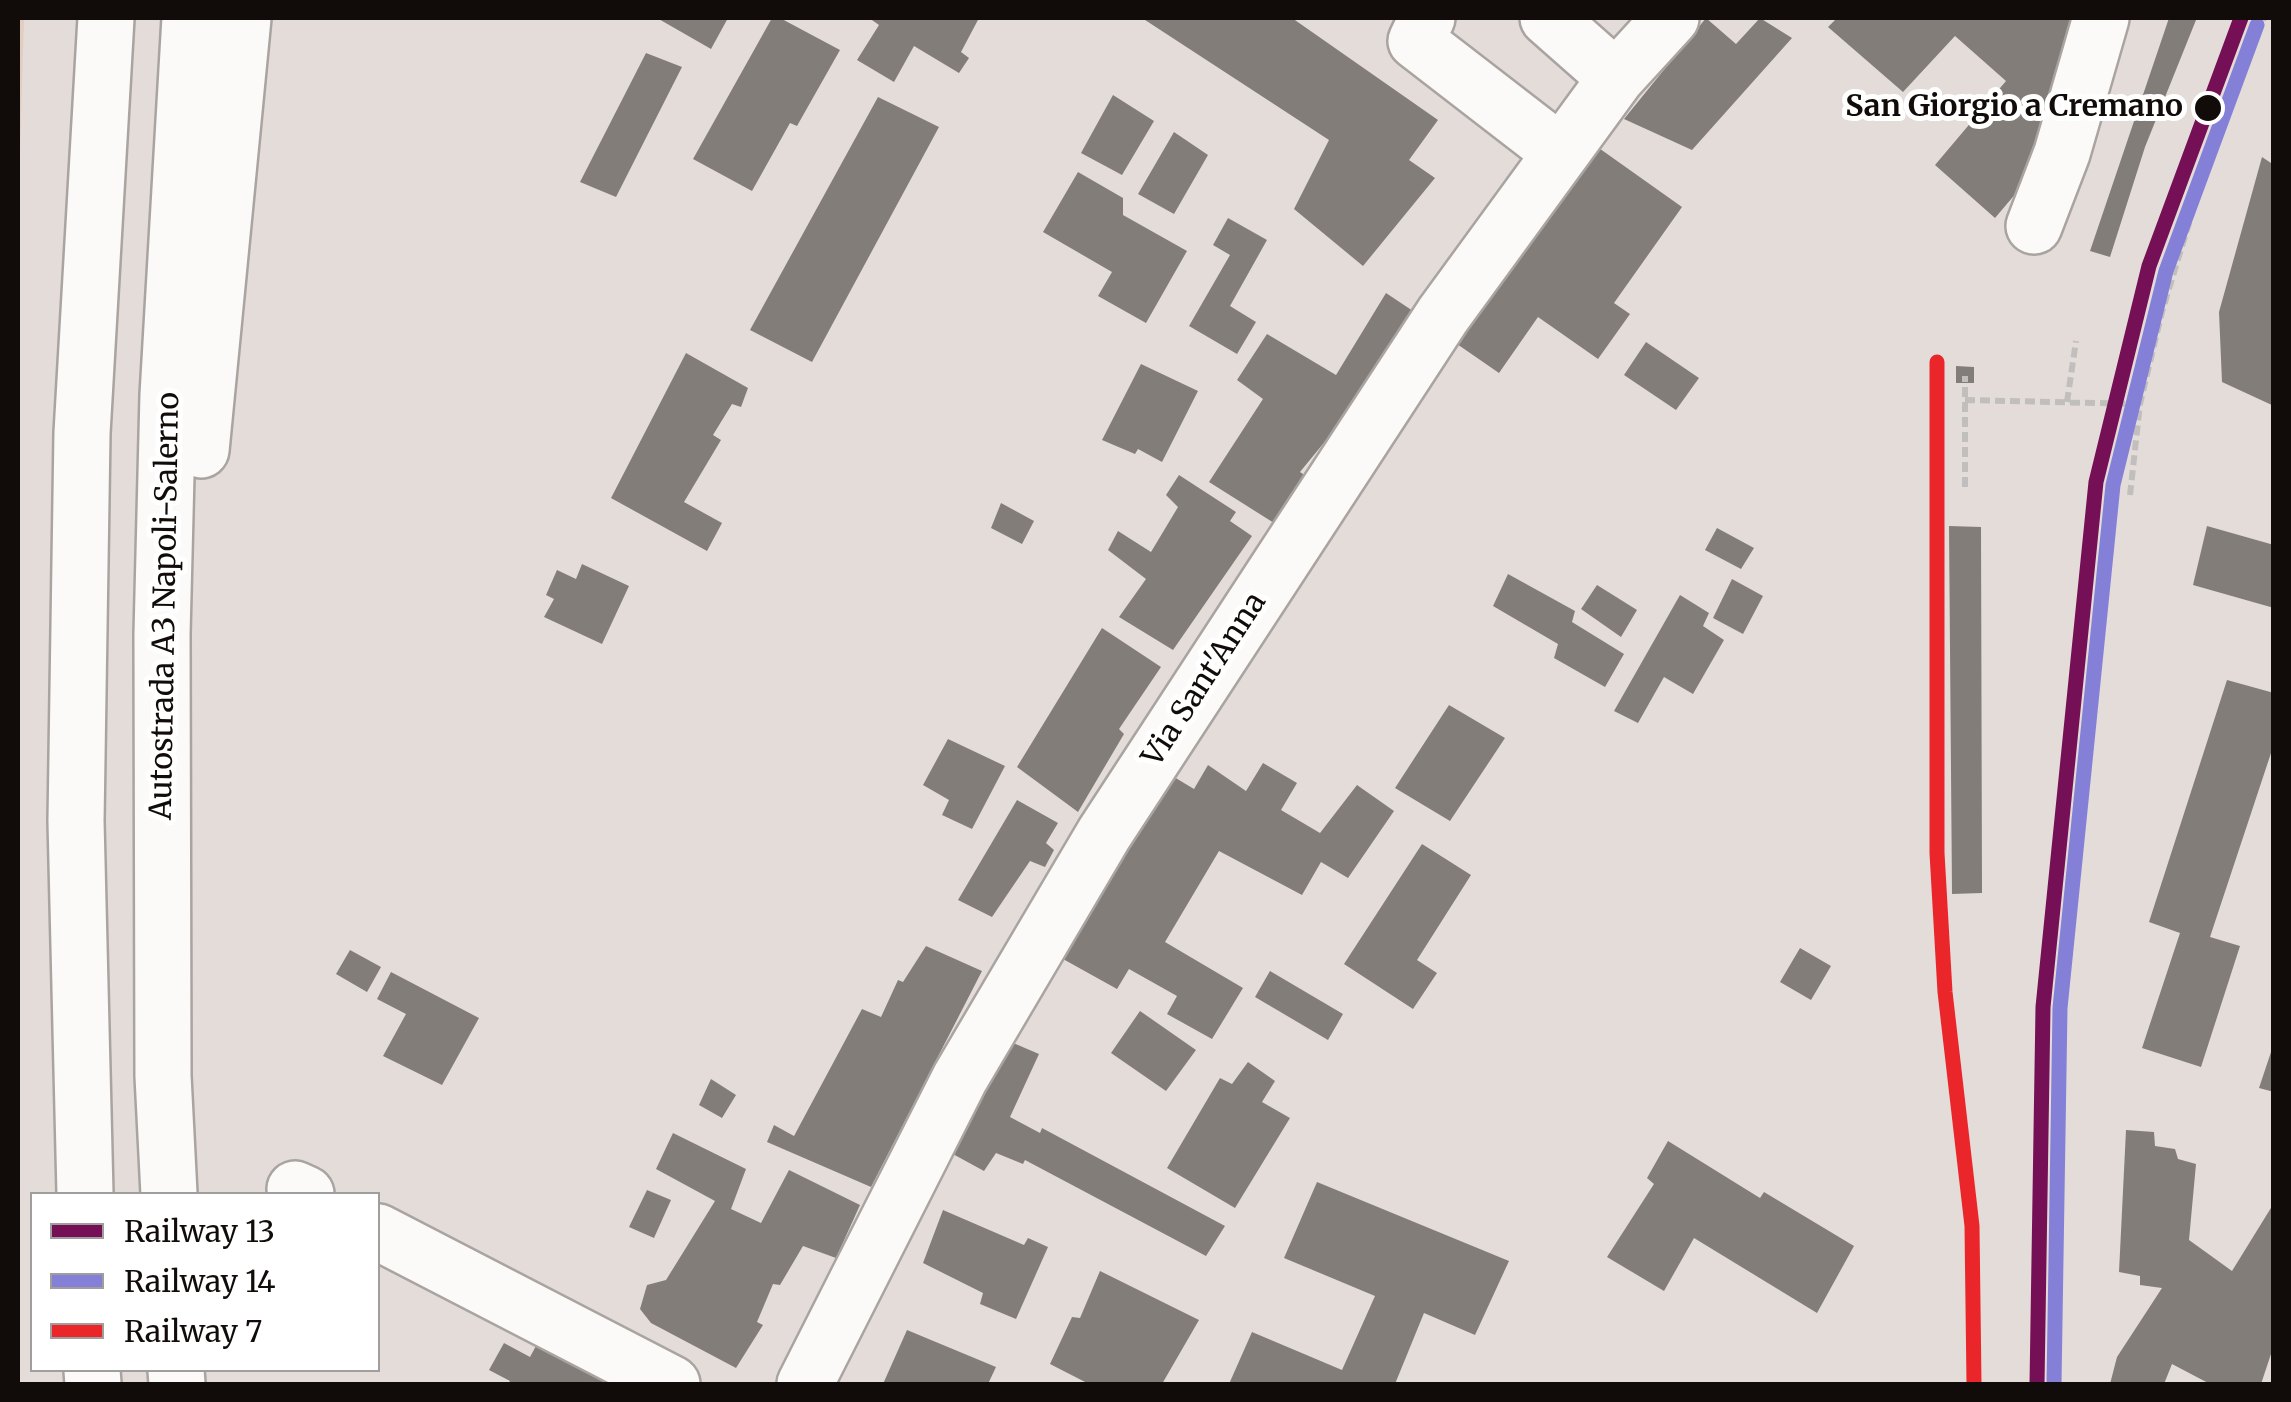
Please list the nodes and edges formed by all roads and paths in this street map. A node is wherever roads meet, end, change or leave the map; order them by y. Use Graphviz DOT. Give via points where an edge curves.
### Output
graph roads {
  1 [pos="106,18"];
  2 [pos="190,18"];
  3 [pos="243,18"];
  4 [pos="1548,18"];
  5 [pos="1672,18"];
  6 [pos="2102,18"];
  7 [pos="2264,18"];
  8 [pos="1408,25"];
  9 [pos="1616,78"];
  10 [pos="1561,153"];
  11 [pos="2034,226"];
  12 [pos="2076,341"];
  13 [pos="1965,376"];
  14 [pos="1965,400"];
  15 [pos="2067,402"];
  16 [pos="2140,404"];
  17 [pos="1965,487"];
  18 [pos="2130,495"];
  19 [pos="162,634"];
  20 [pos="85,1192"];
  21 [pos="169,1192"];
  22 [pos="380,1233"];
  23 [pos="672,1384"];
  24 [pos="804,1384"];
  1 -- 20 [label="main road" via="81,472 76,821"];
  2 -- 19 [label="main road, Autostrada A3 Napoli-Salerno"];
  3 -- 19 [label="main road" via="201,447"];
  4 -- 9 [label="main road"];
  5 -- 9 [label="main road, Via Sant'Anna"];
  6 -- 11 [label="main road"];
  7 -- 16 [label="path" via="2198,195"];
  8 -- 10 [label="main road"];
  9 -- 10 [label="main road, Via Sant'Anna"];
  10 -- 24 [label="main road, Via Sant'Anna" via="1443,315 1104,834 960,1078"];
  12 -- 15 [label="path"];
  13 -- 14 [label="path"];
  14 -- 15 [label="path"];
  14 -- 17 [label="path"];
  15 -- 16 [label="path"];
  16 -- 18 [label="path"];
  19 -- 21 [label="main road, Autostrada A3 Napoli-Salerno"];
  22 -- 23 [label="main road"];
}
